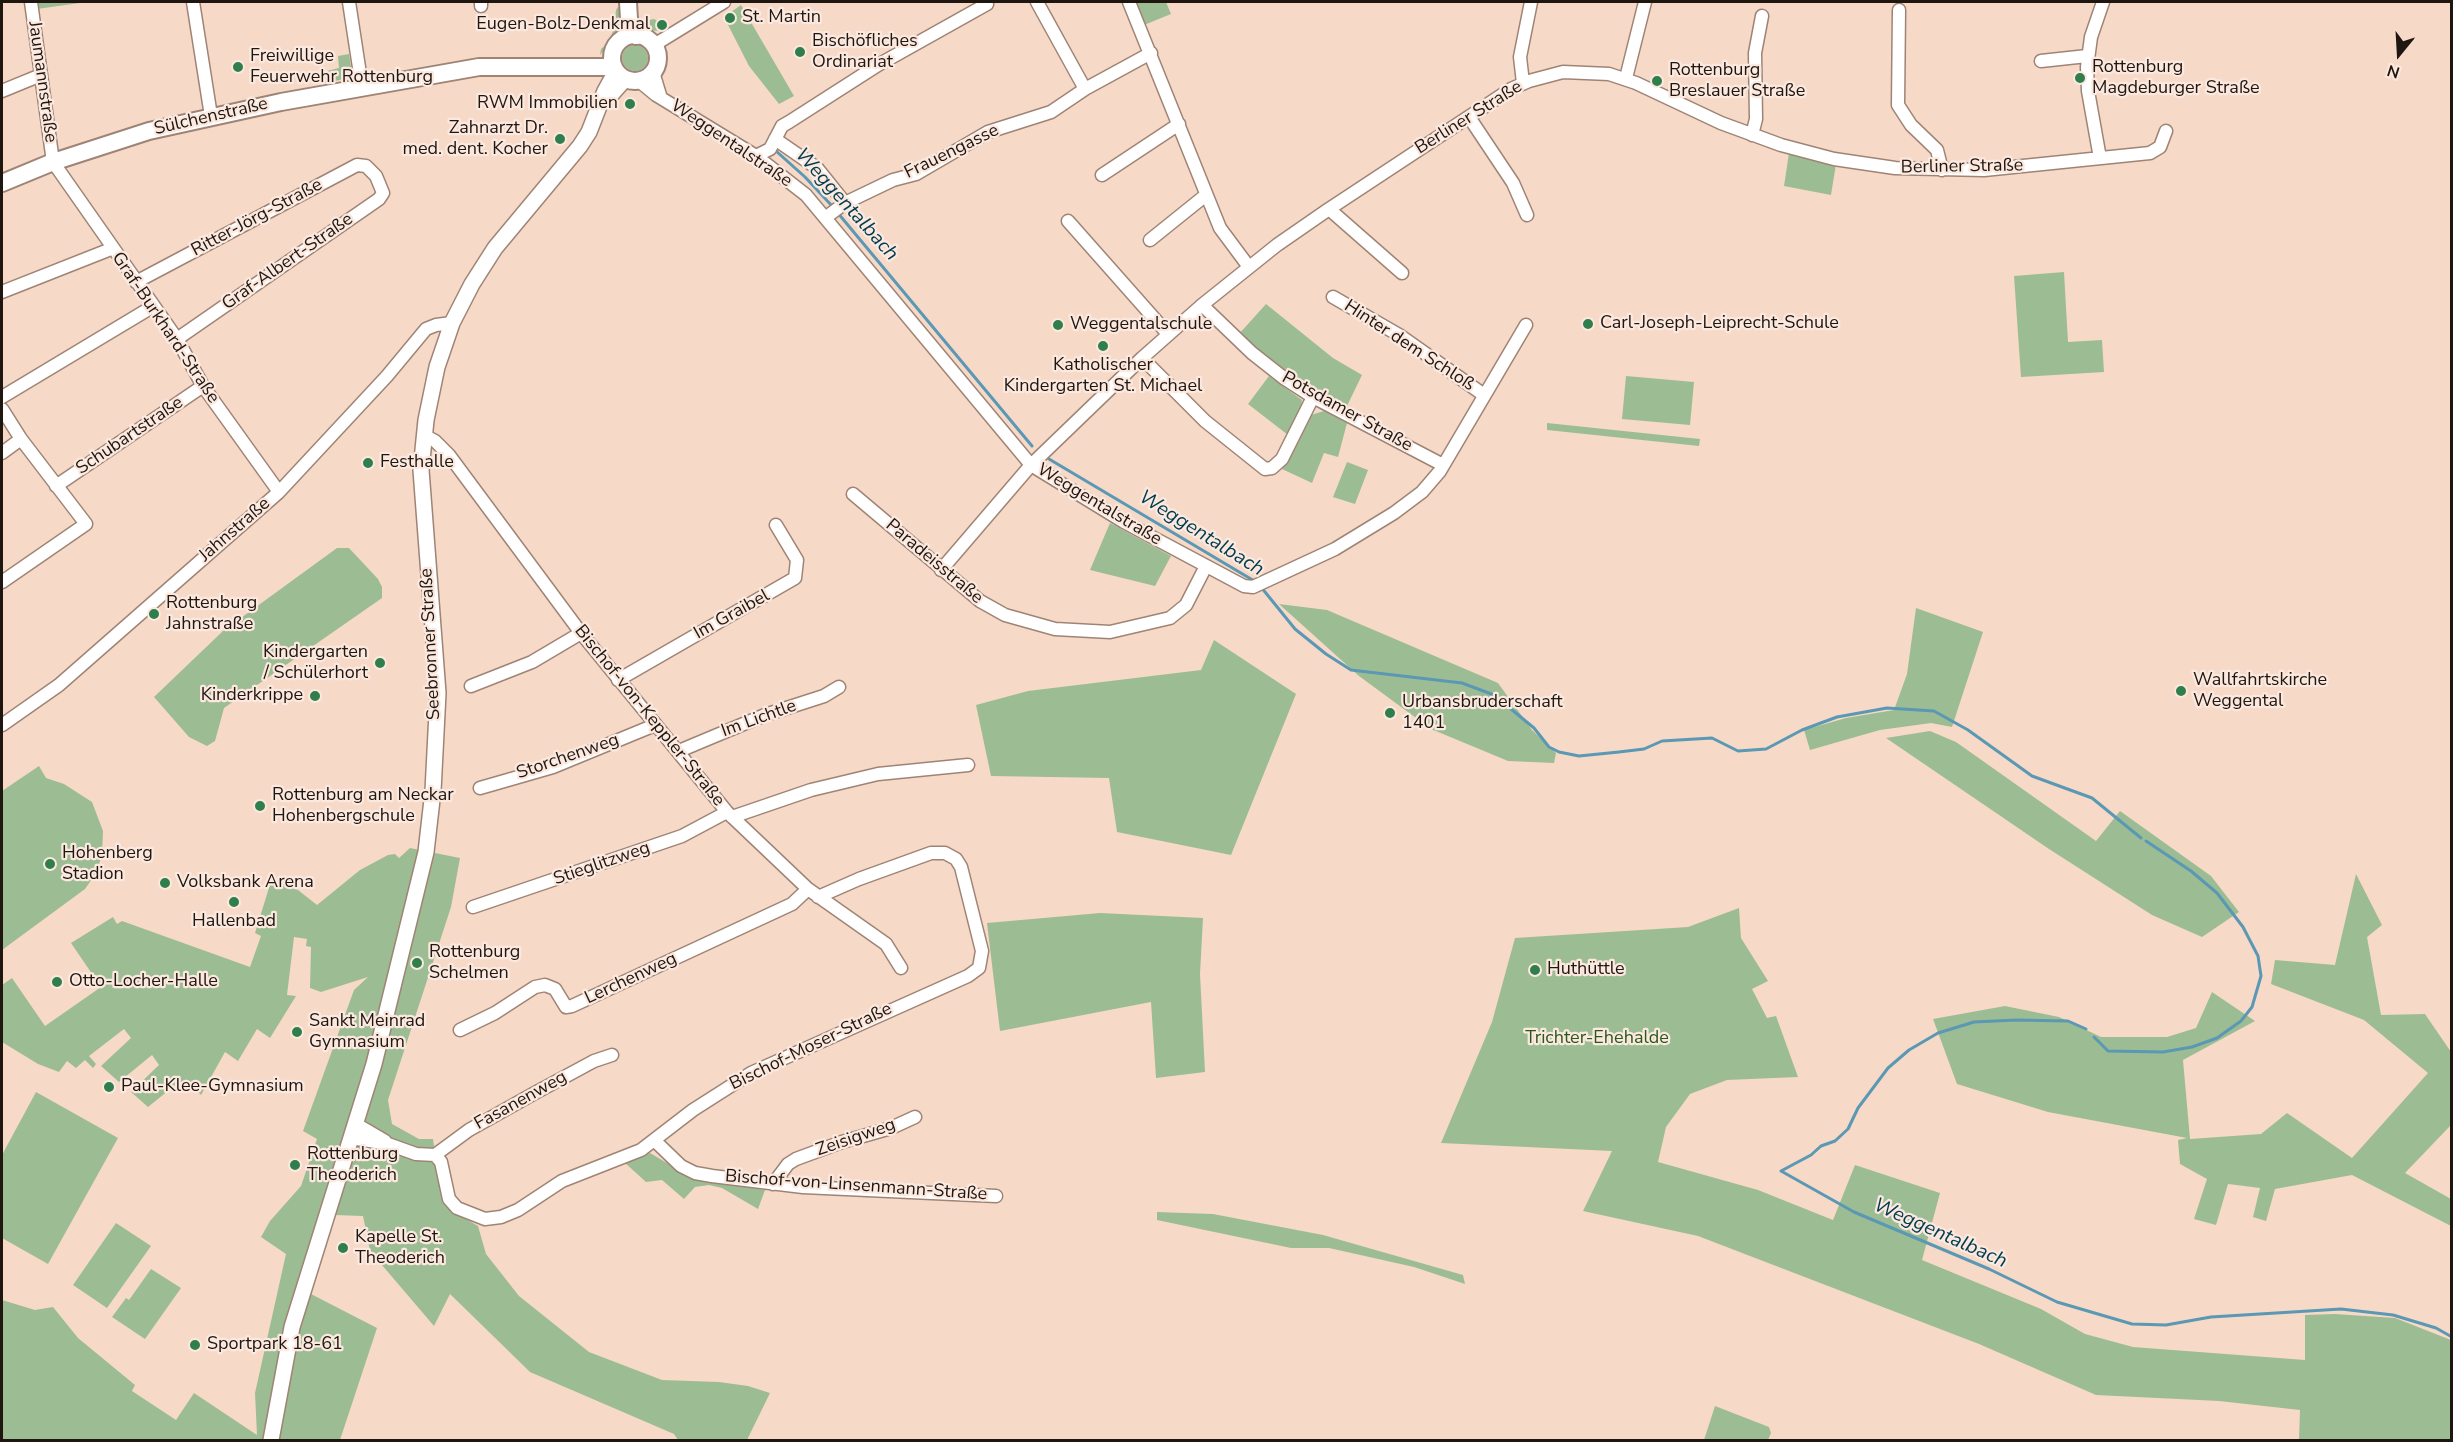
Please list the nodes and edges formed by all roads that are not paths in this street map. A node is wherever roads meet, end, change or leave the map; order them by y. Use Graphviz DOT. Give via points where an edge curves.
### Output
graph roads {
  1 [pos="31,2"];
  2 [pos="194,2"];
  3 [pos="349,2"];
  4 [pos="628,2"];
  5 [pos="724,2"];
  6 [pos="1037,2"];
  7 [pos="1129,2"];
  8 [pos="1531,2"];
  9 [pos="1645,2"];
  10 [pos="2103,2"];
  11 [pos="987,4"];
  12 [pos="1899,10"];
  13 [pos="1762,16"];
  14 [pos="645,41"];
  15 [pos="1151,53"];
  16 [pos="2087,56"];
  17 [pos="2041,61"];
  18 [pos="627,71"];
  19 [pos="41,75"];
  20 [pos="1626,78"];
  21 [pos="1523,83"];
  22 [pos="362,87"];
  23 [pos="1085,89"];
  24 [pos="2,91"];
  25 [pos="211,116"];
  26 [pos="1469,117"];
  27 [pos="1179,124"];
  28 [pos="2166,131"];
  29 [pos="1752,135"];
  30 [pos="775,139"];
  31 [pos="756,156"];
  32 [pos="2100,158"];
  33 [pos="53,162"];
  34 [pos="1942,170"];
  35 [pos="1102,175"];
  36 [pos="376,176"];
  37 [pos="2,183"];
  38 [pos="1206,195"];
  39 [pos="1329,209"];
  40 [pos="835,210"];
  41 [pos="1527,214"];
  42 [pos="1068,221"];
  43 [pos="1150,240"];
  44 [pos="111,249"];
  45 [pos="1249,267"];
  46 [pos="1402,273"];
  47 [pos="136,282"];
  48 [pos="2,292"];
  49 [pos="1333,297"];
  50 [pos="1202,305"];
  51 [pos="152,307"];
  52 [pos="452,323"];
  53 [pos="1526,325"];
  54 [pos="1168,334"];
  55 [pos="177,339"];
  56 [pos="1142,358"];
  57 [pos="204,386"];
  58 [pos="1485,395"];
  59 [pos="2,397"];
  60 [pos="1313,397"];
  61 [pos="2,409"];
  62 [pos="424,435"];
  63 [pos="21,438"];
  64 [pos="2,453"];
  65 [pos="1031,465"];
  66 [pos="1443,465"];
  67 [pos="56,486"];
  68 [pos="279,492"];
  69 [pos="853,494"];
  70 [pos="776,525"];
  71 [pos="1206,566"];
  72 [pos="941,570"];
  73 [pos="2,582"];
  74 [pos="581,633"];
  75 [pos="618,680"];
  76 [pos="471,686"];
  77 [pos="839,687"];
  78 [pos="2,725"];
  79 [pos="655,725"];
  80 [pos="679,751"];
  81 [pos="968,765"];
  82 [pos="480,789"];
  83 [pos="729,815"];
  84 [pos="808,889"];
  85 [pos="819,897"];
  86 [pos="473,907"];
  87 [pos="901,968"];
  88 [pos="460,1030"];
  89 [pos="612,1055"];
  90 [pos="915,1117"];
  91 [pos="353,1131"];
  92 [pos="656,1141"];
  93 [pos="435,1155"];
  94 [pos="773,1184"];
  95 [pos="996,1196"];
  96 [pos="271,1440"];
  1 -- 19 [label="street, Jaumannstraße"];
  2 -- 25 [label="street"];
  3 -- 22 [label="street"];
  4 -- 14 [label="main road" via="628,19"];
  5 -- 14 [label="street"];
  6 -- 23 [label="street"];
  7 -- 15 [label="street"];
  8 -- 21 [label="street" via="1520,57"];
  9 -- 20 [label="street"];
  10 -- 16 [label="street"];
  11 -- 30 [label="street" via="855,79 782,126"];
  12 -- 34 [label="street" via="1898,105 1911,125 1937,150"];
  13 -- 29 [label="street" via="1755,53 1756,119"];
  14 -- 18 [label="main road"];
  14 -- 18 [label="main road" via="658,60"];
  15 -- 23 [label="street, Frauengasse"];
  15 -- 27 [label="street"];
  16 -- 17 [label="street"];
  16 -- 32 [label="street" via="2088,91"];
  18 -- 22 [label="main road, Sülchenstraße" via="479,67"];
  18 -- 31 [label="street, Weggentalstraße" via="663,99"];
  18 -- 52 [label="street, Seebronner Straße" via="580,146 495,248"];
  19 -- 24 [label="street"];
  19 -- 33 [label="street, Jaumannstraße"];
  20 -- 21 [label="street, Berliner Straße" via="1595,71 1563,72"];
  20 -- 29 [label="street, Berliner Straße"];
  21 -- 26 [label="street, Berliner Straße"];
  22 -- 25 [label="main road, Sülchenstraße"];
  23 -- 40 [label="street, Frauengasse" via="1051,112 988,132 916,174 893,180"];
  25 -- 33 [label="main road, Sülchenstraße"];
  26 -- 39 [label="street, Berliner Straße"];
  26 -- 41 [label="street" via="1513,183"];
  27 -- 35 [label="street"];
  27 -- 38 [label="street"];
  28 -- 32 [label="street, Berliner Straße" via="2156,151"];
  29 -- 34 [label="street, Berliner Straße" via="1834,159"];
  30 -- 31 [label="street" via="770,149"];
  30 -- 40 [label="street, Weggentalstraße" via="817,168"];
  31 -- 40 [label="street, Weggentalstraße" via="806,195"];
  32 -- 34 [label="street, Berliner Straße" via="1984,170"];
  33 -- 37 [label="main road, Sülchenstraße"];
  33 -- 44 [label="street, Graf-Burkhard-Straße"];
  36 -- 47 [label="street, Ritter-Jörg-Straße" via="366,166 357,165"];
  36 -- 55 [label="street, Graf-Albert-Straße" via="382,193 379,199"];
  38 -- 43 [label="street"];
  38 -- 45 [label="street" via="1224,233"];
  39 -- 45 [label="street, Berliner Straße"];
  39 -- 46 [label="street"];
  40 -- 65 [label="street, Weggentalstraße"];
  42 -- 54 [label="street"];
  44 -- 47 [label="street, Graf-Burkhard-Straße"];
  44 -- 48 [label="street"];
  45 -- 50 [label="street, Berliner Straße"];
  47 -- 51 [label="street, Graf-Burkhard-Straße"];
  49 -- 58 [label="street, Hinter dem Schloß" via="1399,335"];
  50 -- 54 [label="street, Berliner Straße"];
  50 -- 60 [label="street, Potsdamer Straße" via="1268,366"];
  51 -- 55 [label="street, Graf-Burkhard-Straße"];
  51 -- 59 [label="street"];
  52 -- 62 [label="street, Seebronner Straße" via="437,367"];
  52 -- 68 [label="street, Jahnstraße" via="426,329"];
  53 -- 58 [label="street, Weggentalstraße"];
  54 -- 56 [label="street, Berliner Straße"];
  55 -- 57 [label="street, Graf-Burkhard-Straße"];
  56 -- 60 [label="street" via="1205,421 1265,469 1282,459"];
  56 -- 65 [label="street, Berliner Straße"];
  57 -- 67 [label="street, Schubartstraße"];
  57 -- 68 [label="street, Graf-Burkhard-Straße"];
  58 -- 66 [label="street, Weggentalstraße"];
  60 -- 66 [label="street, Potsdamer Straße"];
  61 -- 63 [label="street"];
  62 -- 74 [label="street, Bischof-von-Keppler-Straße" via="454,461"];
  62 -- 91 [label="street, Seebronner Straße" via="421,489 438,693 431,812 422,873 391,1002"];
  63 -- 64 [label="street"];
  63 -- 67 [label="street"];
  65 -- 71 [label="street, Weggentalstraße"];
  65 -- 72 [label="street, Berliner Straße"];
  66 -- 71 [label="street, Weggentalstraße" via="1422,492 1394,513 1335,549 1262,583 1244,586"];
  67 -- 73 [label="street" via="86,524"];
  68 -- 78 [label="street, Jahnstraße" via="59,685"];
  69 -- 72 [label="street, Paradeisstraße"];
  70 -- 75 [label="street, Im Graibel" via="797,560 795,578"];
  71 -- 72 [label="street, Paradeisstraße" via="1186,605 1176,615 1096,633 1056,629 1005,615"];
  74 -- 75 [label="street, Bischof-von-Keppler-Straße"];
  74 -- 76 [label="street" via="532,662"];
  75 -- 79 [label="street, Bischof-von-Keppler-Straße"];
  77 -- 80 [label="street, Im Lichtle"];
  79 -- 80 [label="street, Bischof-von-Keppler-Straße"];
  79 -- 82 [label="street, Storchenweg" via="553,767"];
  80 -- 83 [label="street, Bischof-von-Keppler-Straße"];
  81 -- 83 [label="street, Stieglitzweg" via="878,774"];
  83 -- 84 [label="street, Bischof-von-Keppler-Straße"];
  83 -- 86 [label="street, Stieglitzweg" via="682,836"];
  84 -- 85 [label="street, Bischof-von-Keppler-Straße"];
  84 -- 88 [label="street, Lerchenweg" via="792,904 572,1006 566,1007 555,989 535,987"];
  85 -- 87 [label="street, Bischof-von-Keppler-Straße" via="886,944"];
  85 -- 92 [label="street, Bischof-Moser-Straße" via="859,879 931,854 945,853 961,867 982,951 979,968 751,1072 693,1110"];
  89 -- 93 [label="street, Fasanenweg" via="594,1061 469,1130"];
  90 -- 94 [label="street, Zeisigweg" via="796,1159"];
  91 -- 93 [label="street" via="416,1154"];
  91 -- 96 [label="street, Seebronner Straße" via="292,1327"];
  92 -- 93 [label="street, Bischof-Moser-Straße" via="562,1181 518,1210 486,1219 457,1208 449,1199 441,1162"];
  92 -- 94 [label="street, Bischof-von-Linsenmann-Straße" via="681,1166 695,1173"];
  94 -- 95 [label="street, Bischof-von-Linsenmann-Straße"];
}
